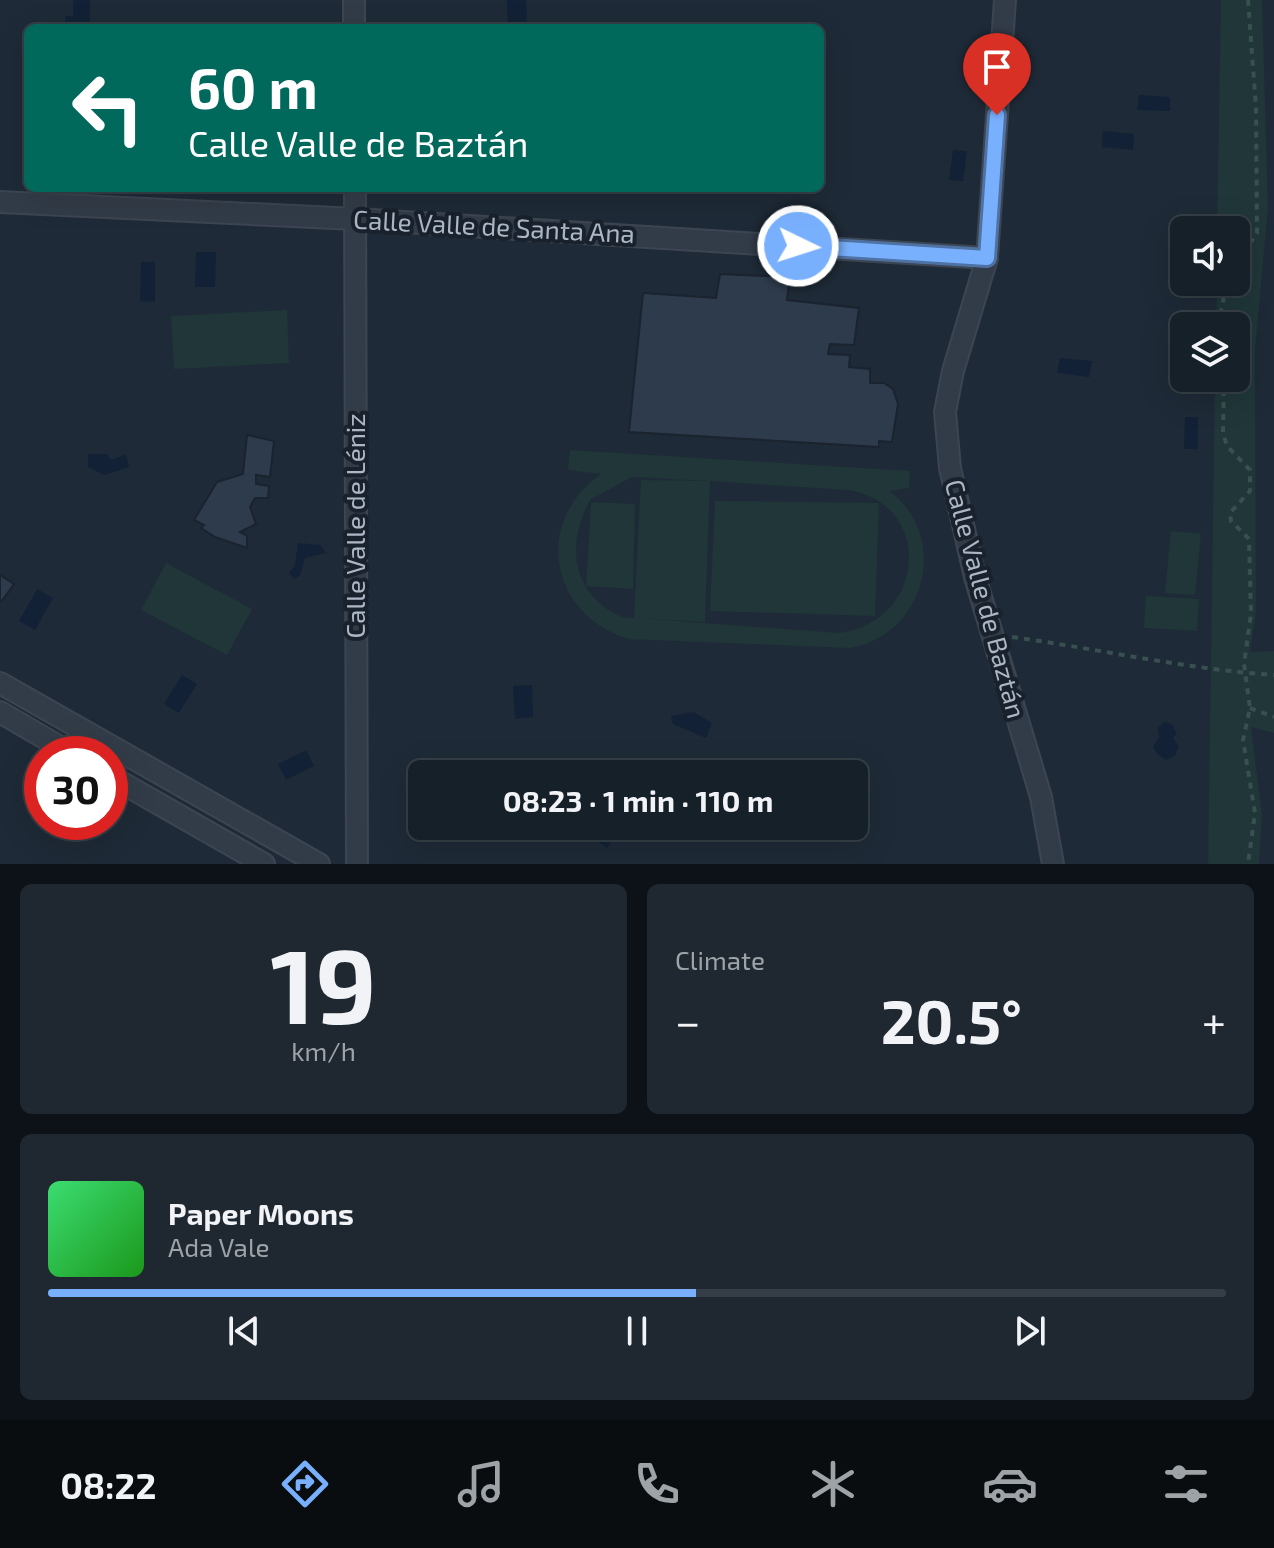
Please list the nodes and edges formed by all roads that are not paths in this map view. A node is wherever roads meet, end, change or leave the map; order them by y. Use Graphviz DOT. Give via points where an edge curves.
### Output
graph roads {
  1 [pos="354,0"];
  2 [pos="1005,0"];
  3 [pos="354,24"];
  4 [pos="355,192"];
  5 [pos="0,202"];
  6 [pos="356,219"];
  7 [pos="987,258"];
  8 [pos="0,683"];
  9 [pos="0,712"];
  10 [pos="41,736"];
  11 [pos="128,786"];
  12 [pos="264,864"];
  13 [pos="319,864"];
  14 [pos="357,864"];
  15 [pos="1053,864"];
  1 -- 3 [label="street"];
  2 -- 7 [label="street, Calle Valle de Baztán"];
  4 -- 6 [label="street, Calle Valle de Léniz"];
  5 -- 6 [label="street, Calle Valle de Santa Ana"];
  6 -- 7 [label="street, Calle Valle de Santa Ana"];
  6 -- 14 [label="street, Calle Valle de Léniz"];
  7 -- 15 [label="street, Calle Valle de Baztán" via="945,412 950,468 975,577 1041,797"];
  8 -- 13 [label="street"];
  9 -- 10 [label="street"];
  11 -- 12 [label="street"];
}
